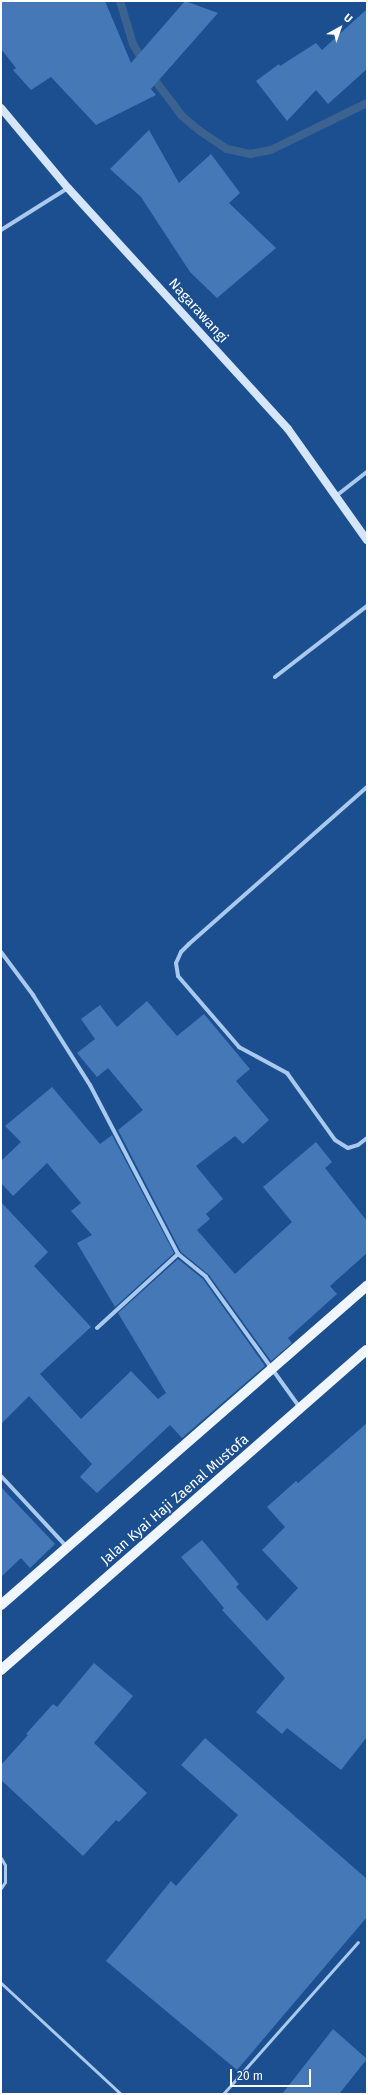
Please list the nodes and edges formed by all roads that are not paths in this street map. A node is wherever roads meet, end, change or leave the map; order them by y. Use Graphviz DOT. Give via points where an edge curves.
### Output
graph roads {
  1 [pos="1,108"];
  2 [pos="68,188"];
  3 [pos="1,230"];
  4 [pos="367,472"];
  5 [pos="336,496"];
  6 [pos="367,540"];
  7 [pos="367,606"];
  8 [pos="275,677"];
  9 [pos="367,787"];
  10 [pos="1,952"];
  11 [pos="367,1138"];
  12 [pos="178,1254"];
  13 [pos="367,1286"];
  14 [pos="96,1328"];
  15 [pos="367,1350"];
  16 [pos="273,1367"];
  17 [pos="300,1408"];
  18 [pos="1,1476"];
  19 [pos="67,1547"];
  20 [pos="1,1605"];
  21 [pos="1,1670"];
  22 [pos="1,1858"];
  23 [pos="1,1888"];
  24 [pos="358,1942"];
  25 [pos="1,1983"];
  26 [pos="121,2094"];
  27 [pos="223,2094"];
  1 -- 2 [label="main road, Nagarawangi"];
  2 -- 3 [label="street"];
  2 -- 5 [label="main road, Nagarawangi" via="288,429"];
  4 -- 5 [label="street"];
  5 -- 6 [label="main road, Nagarawangi"];
  7 -- 8 [label="street"];
  9 -- 11 [label="street" via="189,944 181,952 176,963 178,976 238,1046 287,1073 335,1140 348,1148 358,1145"];
  10 -- 12 [label="street" via="33,995 90,1085"];
  12 -- 14 [label="street"];
  12 -- 16 [label="street" via="206,1277"];
  13 -- 16 [label="main road"];
  15 -- 17 [label="main road, Jalan Kyai Haji Zaenal Mustofa"];
  16 -- 17 [label="street"];
  16 -- 19 [label="main road"];
  17 -- 21 [label="main road, Jalan Kyai Haji Zaenal Mustofa"];
  18 -- 19 [label="street"];
  19 -- 20 [label="main road"];
  22 -- 23 [label="lane" via="5,1865 5,1882"];
  24 -- 27 [label="lane"];
  25 -- 26 [label="lane"];
}
